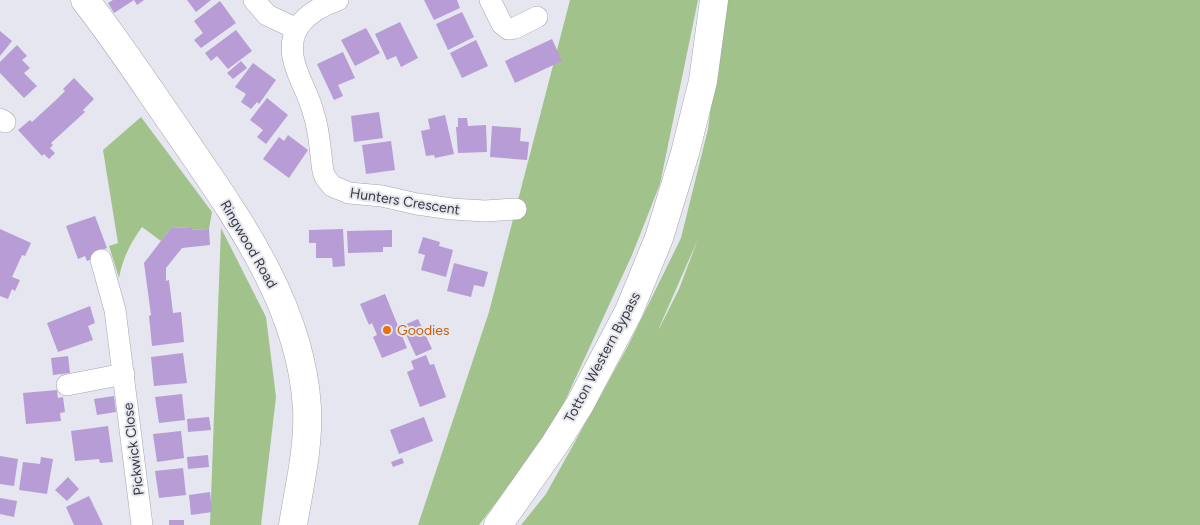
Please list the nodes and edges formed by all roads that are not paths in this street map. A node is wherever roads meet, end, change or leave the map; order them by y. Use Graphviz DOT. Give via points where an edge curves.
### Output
graph roads {
  1 [pos="85,0"];
  2 [pos="254,0"];
  3 [pos="338,0"];
  4 [pos="490,0"];
  5 [pos="714,0"];
  6 [pos="537,17"];
  7 [pos="297,29"];
  8 [pos="516,209"];
  9 [pos="101,260"];
  10 [pos="124,374"];
  11 [pos="68,385"];
  12 [pos="142,525"];
  13 [pos="293,525"];
  14 [pos="498,525"];
  1 -- 13 [label="main road, Ringwood Road" via="220,194 256,251 285,310 300,364 307,408 306,450"];
  2 -- 7 [label="street" via="267,15"];
  3 -- 7 [label="street" via="316,9"];
  4 -- 6 [label="street" via="508,29"];
  5 -- 14 [label="main road, Totton Western Bypass" via="703,81 685,152 659,238 629,311 580,404"];
  7 -- 8 [label="street, Hunters Crescent" via="292,44 293,56 314,112 323,172 332,186 349,193 439,208 466,211"];
  9 -- 10 [label="street, Pickwick Close" via="114,304"];
  10 -- 11 [label="street"];
  10 -- 12 [label="street, Pickwick Close"];
}
